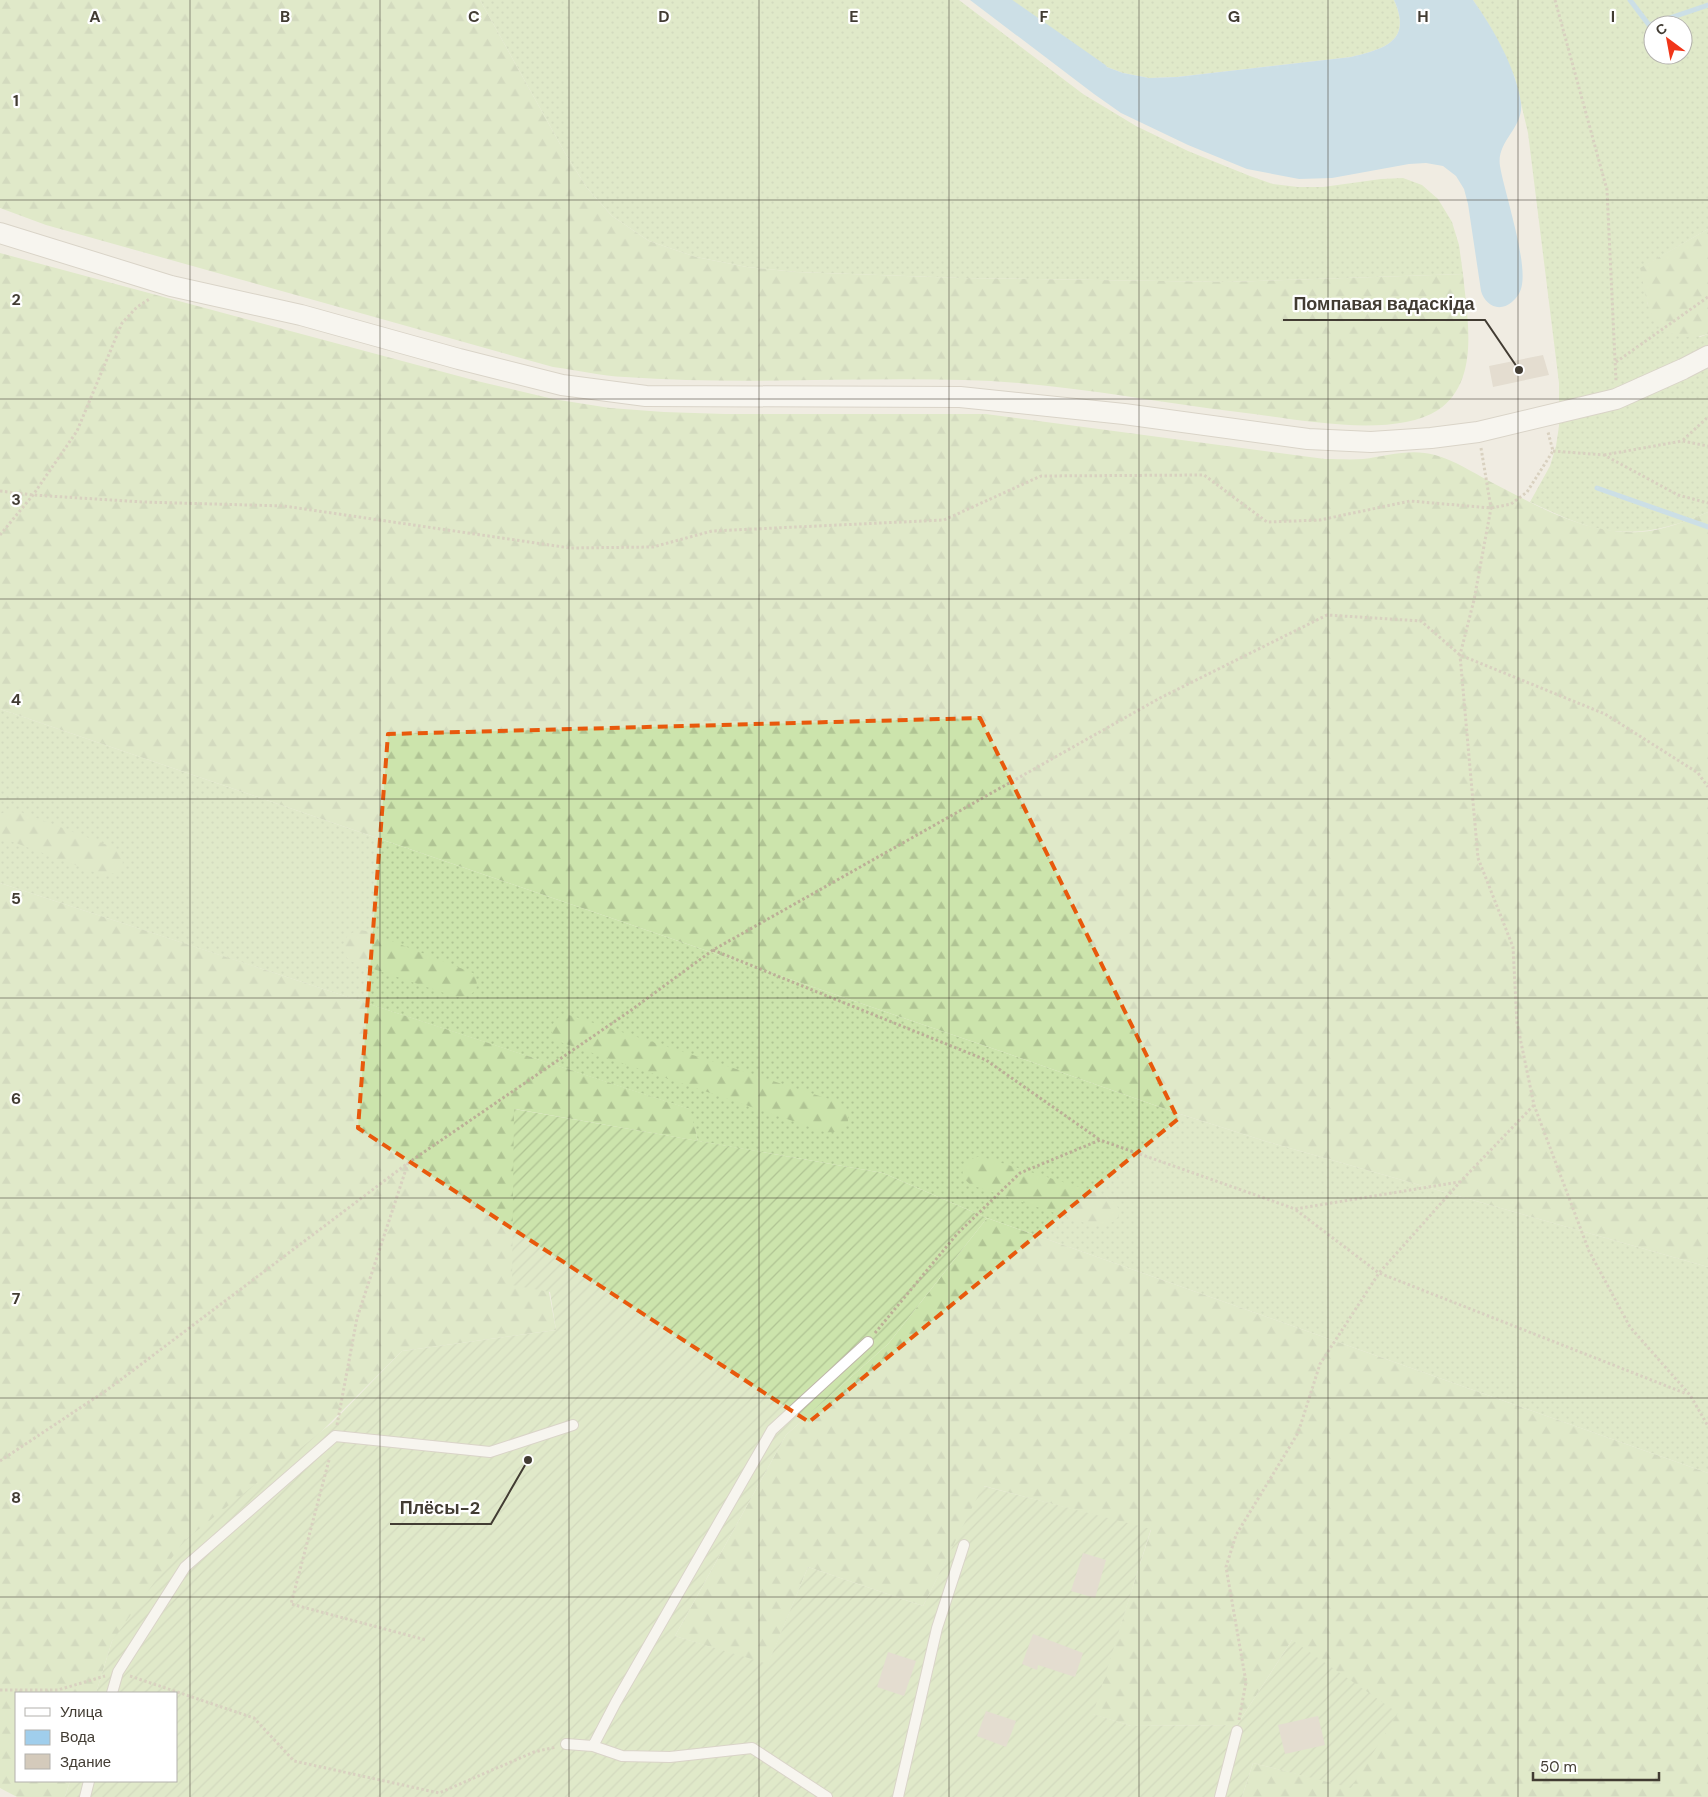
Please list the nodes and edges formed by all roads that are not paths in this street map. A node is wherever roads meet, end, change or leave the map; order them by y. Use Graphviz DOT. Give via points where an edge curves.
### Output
graph roads {
  1 [pos="0,233"];
  2 [pos="1708,356"];
  3 [pos="868,1342"];
  4 [pos="573,1425"];
  5 [pos="964,1545"];
  6 [pos="112,1692"];
  7 [pos="1237,1731"];
  8 [pos="566,1744"];
  9 [pos="594,1746"];
  10 [pos="89,1782"];
  11 [pos="85,1797"];
  12 [pos="828,1797"];
  13 [pos="898,1797"];
  14 [pos="1220,1797"];
  1 -- 2 [label="street" via="171,286 301,315 562,385 646,396 960,397 1124,414 1308,439 1371,442 1478,432 1616,399"];
  3 -- 9 [label="lane" via="772,1430"];
  4 -- 6 [label="lane" via="490,1452 335,1436 185,1567 118,1672"];
  5 -- 13 [label="lane" via="937,1628"];
  7 -- 14 [label="lane"];
  8 -- 9 [label="lane"];
  9 -- 12 [label="lane" via="622,1756 670,1757 752,1748"];
  10 -- 11 [label="lane"];
}
